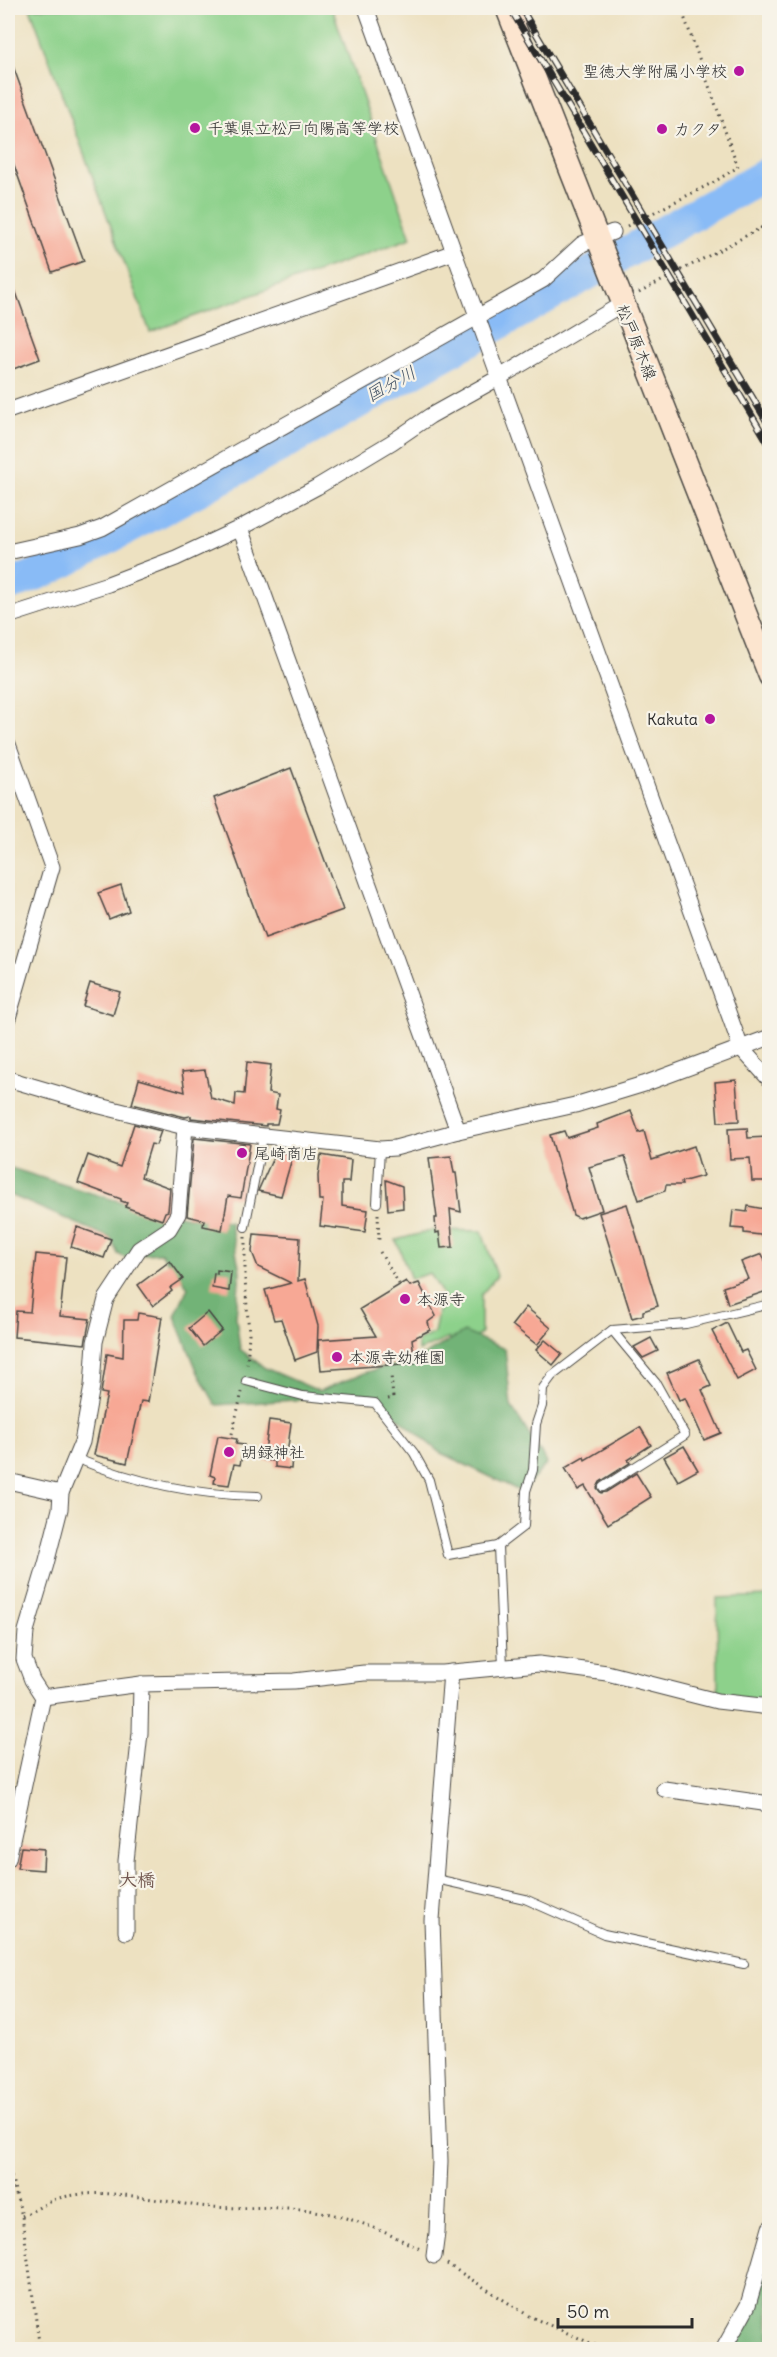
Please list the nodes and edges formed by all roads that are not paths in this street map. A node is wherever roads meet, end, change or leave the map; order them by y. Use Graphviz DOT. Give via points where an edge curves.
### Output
graph roads {
  1 [pos="366,8"];
  2 [pos="507,8"];
  3 [pos="605,235"];
  4 [pos="454,252"];
  5 [pos="622,304"];
  6 [pos="478,315"];
  7 [pos="500,377"];
  8 [pos="8,411"];
  9 [pos="240,528"];
  10 [pos="8,552"];
  11 [pos="8,616"];
  12 [pos="770,676"];
  13 [pos="8,744"];
  14 [pos="8,1018"];
  15 [pos="770,1037"];
  16 [pos="741,1048"];
  17 [pos="8,1079"];
  18 [pos="770,1080"];
  19 [pos="185,1127"];
  20 [pos="458,1131"];
  21 [pos="263,1137"];
  22 [pos="380,1149"];
  23 [pos="377,1203"];
  24 [pos="245,1227"];
  25 [pos="770,1304"];
  26 [pos="612,1330"];
  27 [pos="246,1381"];
  28 [pos="75,1458"];
  29 [pos="8,1480"];
  30 [pos="603,1487"];
  31 [pos="61,1493"];
  32 [pos="258,1496"];
  33 [pos="498,1546"];
  34 [pos="503,1667"];
  35 [pos="451,1672"];
  36 [pos="141,1684"];
  37 [pos="43,1697"];
  38 [pos="770,1707"];
  39 [pos="664,1789"];
  40 [pos="770,1804"];
  41 [pos="8,1859"];
  42 [pos="436,1879"];
  43 [pos="126,1932"];
  44 [pos="744,1964"];
  45 [pos="770,2228"];
  46 [pos="434,2256"];
  47 [pos="723,2349"];
  1 -- 4 [label="street"];
  2 -- 3 [label="main road, 松戸原木線"];
  3 -- 5 [label="main road, 松戸原木線"];
  3 -- 6 [label="street" via="575,249 543,279"];
  4 -- 6 [label="street"];
  4 -- 8 [label="street"];
  5 -- 7 [label="street"];
  5 -- 12 [label="main road, 松戸原木線"];
  6 -- 7 [label="street"];
  6 -- 10 [label="street" via="102,528"];
  7 -- 9 [label="street" via="317,487"];
  7 -- 16 [label="street"];
  9 -- 11 [label="street" via="108,584"];
  9 -- 20 [label="street"];
  13 -- 14 [label="street" via="52,867"];
  15 -- 16 [label="street"];
  16 -- 18 [label="street"];
  16 -- 20 [label="street" via="575,1105"];
  17 -- 19 [label="street"];
  19 -- 21 [label="street"];
  19 -- 28 [label="street" via="178,1214 169,1228 139,1250 106,1299 94,1342 92,1386 82,1442"];
  20 -- 22 [label="street"];
  21 -- 22 [label="street"];
  21 -- 24 [label="lane"];
  22 -- 23 [label="lane"];
  25 -- 26 [label="lane" via="686,1324"];
  26 -- 30 [label="lane" via="656,1383 685,1435"];
  26 -- 33 [label="lane" via="552,1376 543,1388 524,1526"];
  27 -- 33 [label="lane" via="303,1396 375,1403 414,1453 429,1480 448,1555"];
  28 -- 31 [label="street"];
  28 -- 32 [label="lane" via="172,1488"];
  29 -- 31 [label="street"];
  31 -- 37 [label="street" via="26,1631 24,1659"];
  33 -- 34 [label="lane"];
  34 -- 35 [label="street"];
  34 -- 38 [label="street" via="539,1664 584,1669 717,1701"];
  35 -- 36 [label="street"];
  35 -- 42 [label="street"];
  36 -- 37 [label="street"];
  36 -- 43 [label="street" via="140,1733 126,1861"];
  37 -- 41 [label="street"];
  39 -- 40 [label="street"];
  42 -- 44 [label="lane" via="525,1899 604,1934"];
  42 -- 46 [label="street" via="431,1961 440,2161"];
  45 -- 47 [label="street" via="748,2305"];
}
